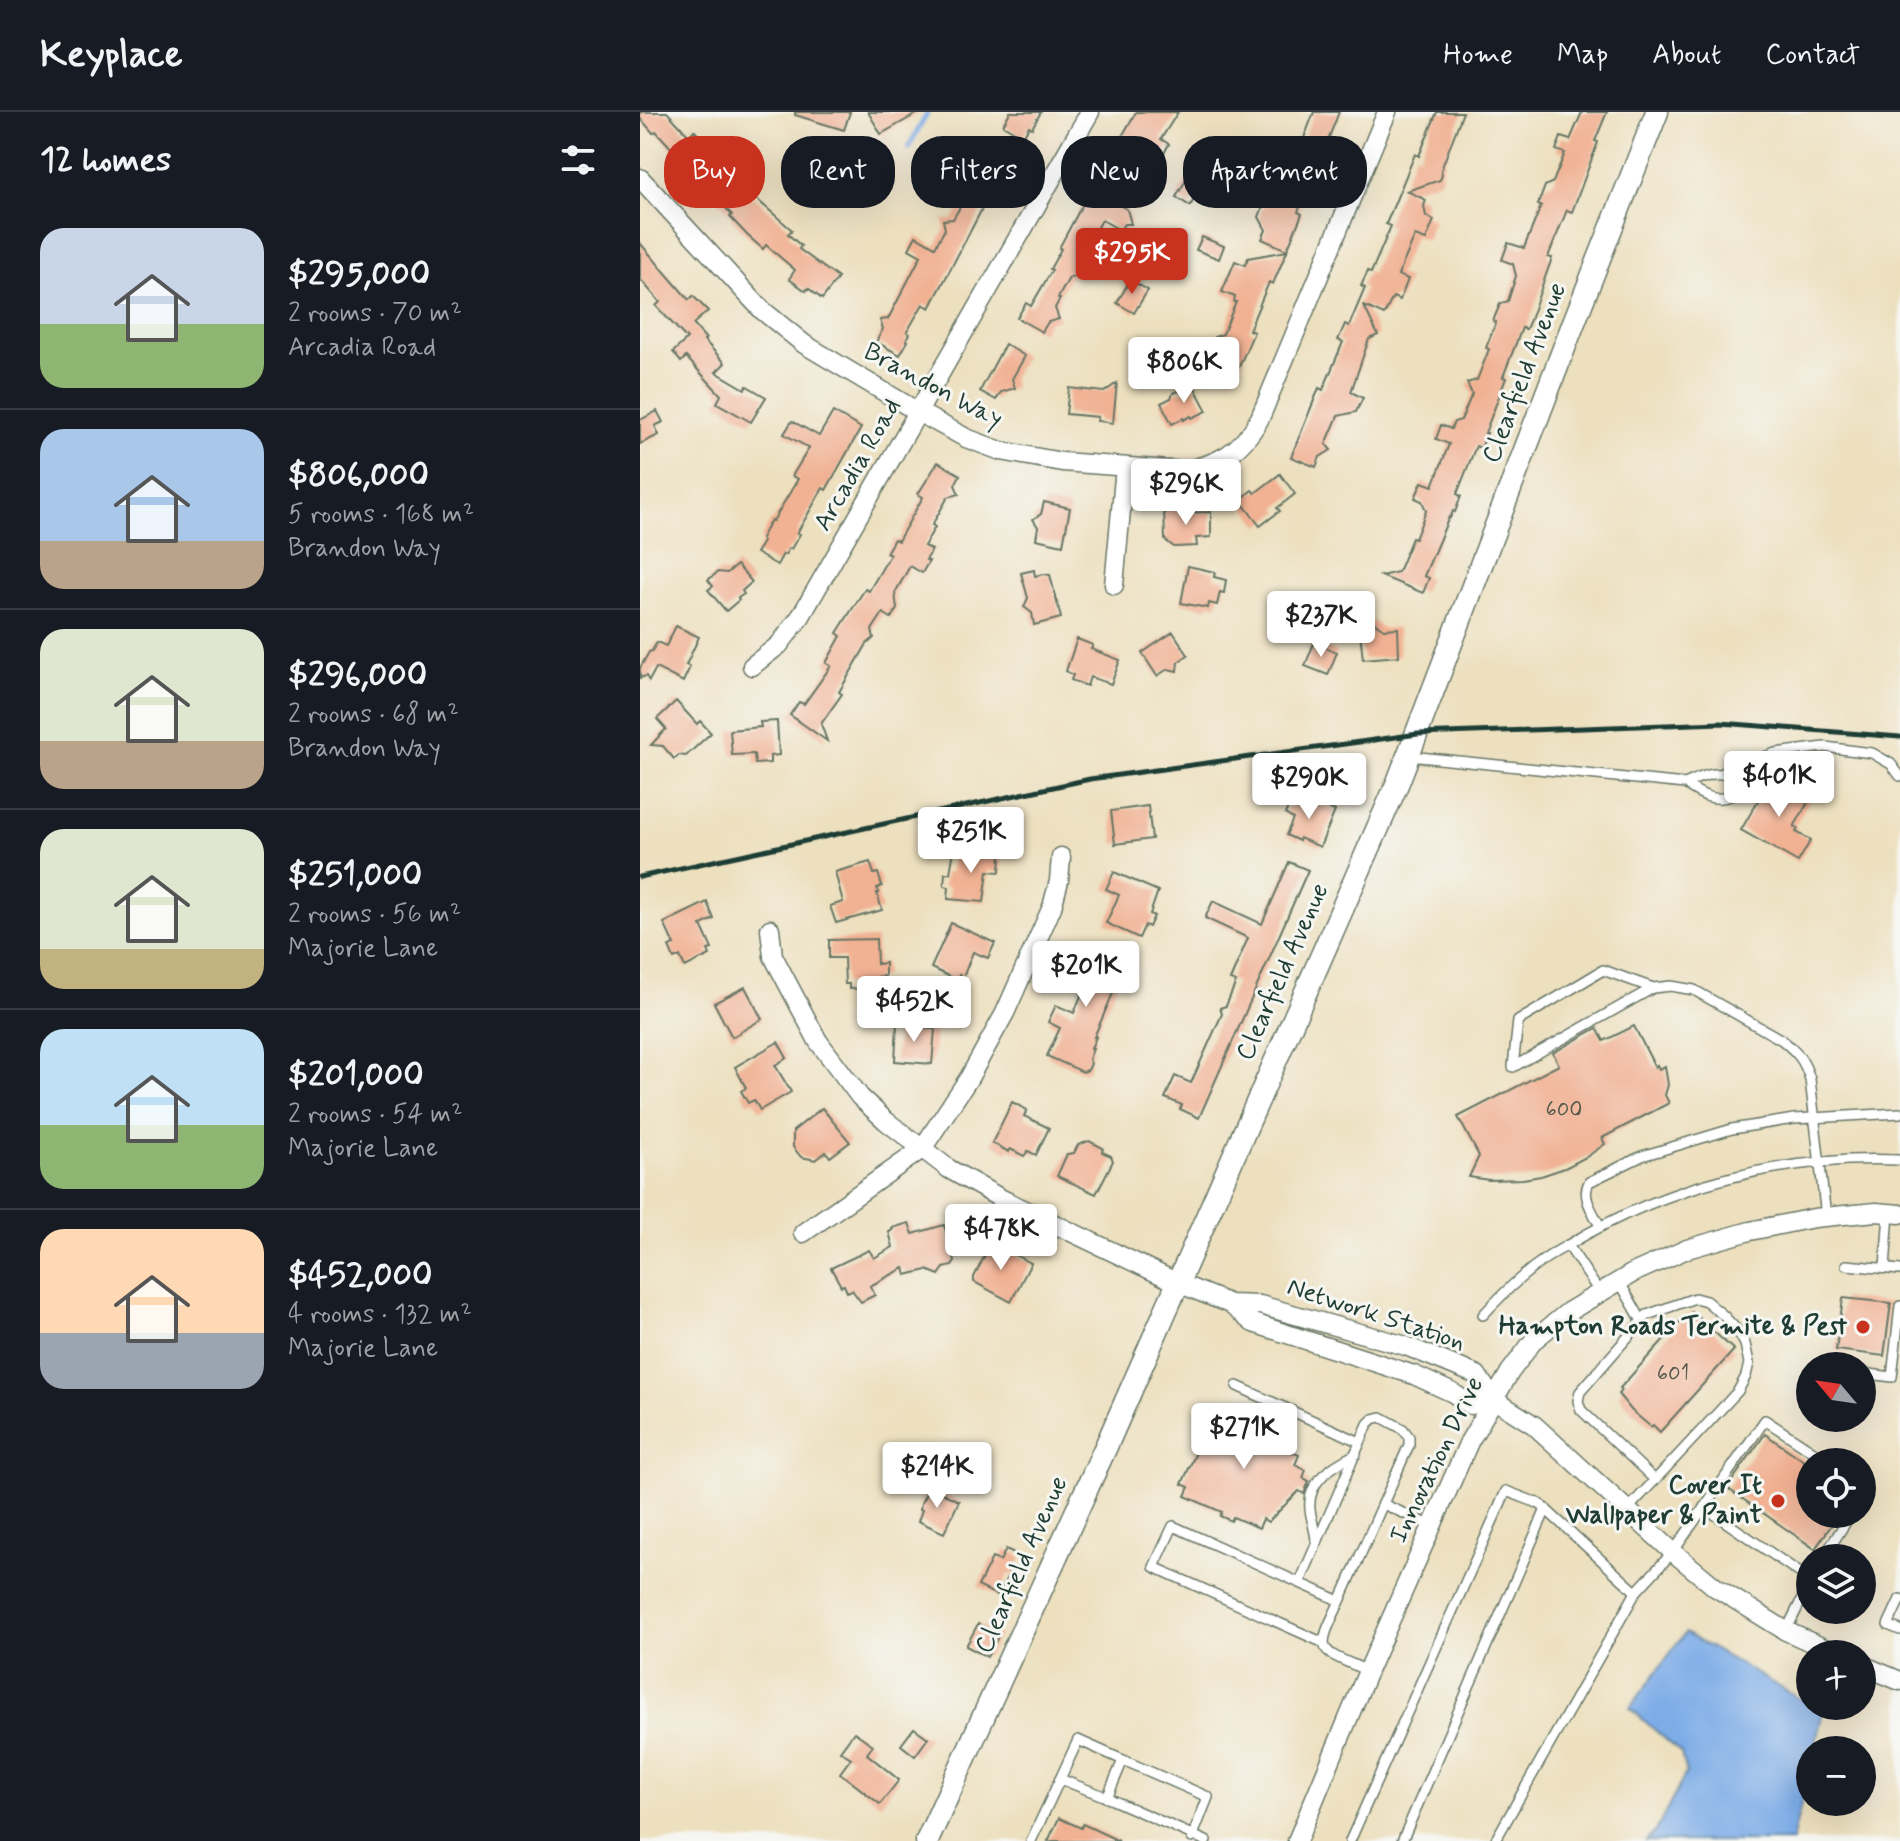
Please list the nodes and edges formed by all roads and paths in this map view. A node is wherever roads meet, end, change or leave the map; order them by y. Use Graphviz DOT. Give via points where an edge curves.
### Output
graph roads {
  1 [pos="1090,112"];
  2 [pos="1387,112"];
  3 [pos="1657,112"];
  4 [pos="640,178"];
  5 [pos="918,412"];
  6 [pos="1125,467"];
  7 [pos="1114,585"];
  8 [pos="752,666"];
  9 [pos="1409,756"];
  10 [pos="1724,772"];
  11 [pos="1900,776"];
  12 [pos="1685,784"];
  13 [pos="1061,857"];
  14 [pos="770,929"];
  15 [pos="1653,988"];
  16 [pos="1900,1113"];
  17 [pos="1815,1117"];
  18 [pos="922,1149"];
  19 [pos="1900,1160"];
  20 [pos="1820,1161"];
  21 [pos="1895,1214"];
  22 [pos="1826,1217"];
  23 [pos="1600,1226"];
  24 [pos="803,1233"];
  25 [pos="1568,1245"];
  26 [pos="1846,1265"];
  27 [pos="1885,1268"];
  28 [pos="1900,1270"];
  29 [pos="1619,1281"];
  30 [pos="1178,1283"];
  31 [pos="1600,1293"];
  32 [pos="1230,1304"];
  33 [pos="1900,1306"];
  34 [pos="1483,1315"];
  35 [pos="1642,1321"];
  36 [pos="1876,1375"];
  37 [pos="1237,1386"];
  38 [pos="1493,1399"];
  39 [pos="1360,1442"];
  40 [pos="1808,1448"];
  41 [pos="1356,1454"];
  42 [pos="1655,1480"];
  43 [pos="1383,1504"];
  44 [pos="1704,1507"];
  45 [pos="1546,1509"];
  46 [pos="1627,1510"];
  47 [pos="1432,1526"];
  48 [pos="1317,1543"];
  49 [pos="1673,1552"];
  50 [pos="1796,1572"];
  51 [pos="1300,1582"];
  52 [pos="1636,1592"];
  53 [pos="1900,1599"];
  54 [pos="1340,1601"];
  55 [pos="1796,1611"];
  56 [pos="1900,1630"];
  57 [pos="1786,1631"];
  58 [pos="1806,1640"];
  59 [pos="1324,1643"];
  60 [pos="1368,1671"];
  61 [pos="1876,1671"];
  62 [pos="1900,1681"];
  63 [pos="1123,1760"];
  64 [pos="1060,1779"];
  65 [pos="1107,1798"];
  66 [pos="1192,1838"];
  67 [pos="927,1841"];
  68 [pos="1031,1841"];
  69 [pos="1206,1841"];
  70 [pos="1297,1841"];
  71 [pos="1350,1841"];
  72 [pos="1402,1841"];
  73 [pos="1495,1841"];
  1 -- 5 [label="street, Arcadia Road"];
  2 -- 6 [label="street, Brandon Way" via="1251,435 1220,461 1201,468"];
  3 -- 9 [label="street, Clearfield Avenue"];
  4 -- 5 [label="street, Brandon Way" via="762,310 804,344"];
  5 -- 6 [label="street, Brandon Way" via="1001,451"];
  5 -- 8 [label="street, Arcadia Road" via="801,616 779,645"];
  6 -- 7 [label="street"];
  9 -- 12 [label="lane"];
  9 -- 30 [label="street, Clearfield Avenue"];
  10 -- 11 [label="lane" via="1775,753 1825,747 1872,753"];
  10 -- 12 [label="lane"];
  10 -- 12 [label="lane" via="1735,778 1737,788 1722,800"];
  13 -- 18 [label="street" via="1052,907 1005,1013"];
  14 -- 18 [label="street, Network Station" via="773,956 818,1041 860,1097"];
  15 -- 15 [label="lane" via="1564,1038 1513,1067 1518,1021 1603,970"];
  15 -- 17 [label="lane" via="1694,990 1782,1040 1804,1062"];
  16 -- 17 [label="lane"];
  17 -- 20 [label="lane"];
  17 -- 23 [label="lane" via="1718,1133 1642,1156 1589,1182 1585,1196"];
  18 -- 24 [label="street"];
  18 -- 30 [label="street, Network Station" via="1000,1198"];
  19 -- 20 [label="lane"];
  20 -- 22 [label="lane"];
  20 -- 23 [label="lane" via="1702,1185"];
  21 -- 22 [label="street, Innovation Drive"];
  21 -- 27 [label="lane"];
  22 -- 29 [label="street, Innovation Drive" via="1687,1249"];
  23 -- 25 [label="lane"];
  25 -- 31 [label="lane"];
  25 -- 34 [label="lane" via="1516,1281"];
  26 -- 27 [label="lane"];
  27 -- 28 [label="lane"];
  29 -- 31 [label="street, Innovation Drive"];
  29 -- 35 [label="lane"];
  30 -- 32 [label="street, Network Station"];
  30 -- 67 [label="street, Clearfield Avenue"];
  31 -- 38 [label="street, Innovation Drive" via="1534,1340"];
  32 -- 38 [label="street, Network Station" via="1253,1323 1414,1375 1471,1405"];
  32 -- 38 [label="street, Network Station" via="1260,1305 1406,1346 1477,1375"];
  33 -- 36 [label="lane" via="1892,1377"];
  35 -- 42 [label="lane" via="1580,1392 1578,1401 1581,1410"];
  35 -- 42 [label="lane" via="1695,1298 1706,1301 1737,1330 1749,1363 1738,1391"];
  37 -- 39 [label="lane"];
  38 -- 46 [label="street, Network Station" via="1534,1425"];
  38 -- 47 [label="street, Innovation Drive"];
  39 -- 41 [label="lane"];
  39 -- 43 [label="lane" via="1368,1424 1381,1417 1409,1437"];
  40 -- 44 [label="lane" via="1765,1420"];
  41 -- 48 [label="lane"];
  41 -- 48 [label="lane" via="1321,1476 1310,1500"];
  42 -- 46 [label="lane"];
  43 -- 47 [label="lane"];
  43 -- 54 [label="lane"];
  44 -- 49 [label="lane"];
  44 -- 50 [label="lane"];
  45 -- 52 [label="lane"];
  45 -- 71 [label="lane" via="1506,1491"];
  45 -- 72 [label="lane"];
  46 -- 49 [label="street, Network Station"];
  47 -- 60 [label="street, Innovation Drive"];
  48 -- 51 [label="lane"];
  49 -- 52 [label="lane"];
  49 -- 57 [label="street, Network Station" via="1715,1587"];
  51 -- 54 [label="lane"];
  51 -- 59 [label="lane" via="1173,1526 1154,1567"];
  52 -- 73 [label="lane"];
  53 -- 56 [label="lane" via="1888,1625"];
  54 -- 59 [label="lane"];
  55 -- 57 [label="lane"];
  57 -- 58 [label="street, Network Station"];
  59 -- 60 [label="lane" via="1329,1654"];
  60 -- 70 [label="street, Innovation Drive"];
  61 -- 62 [label="street"];
  63 -- 64 [label="lane" via="1078,1740"];
  63 -- 65 [label="lane"];
  63 -- 66 [label="lane" via="1208,1797"];
  64 -- 65 [label="lane"];
  64 -- 68 [label="lane"];
  65 -- 66 [label="lane"];
  66 -- 69 [label="lane"];
}
